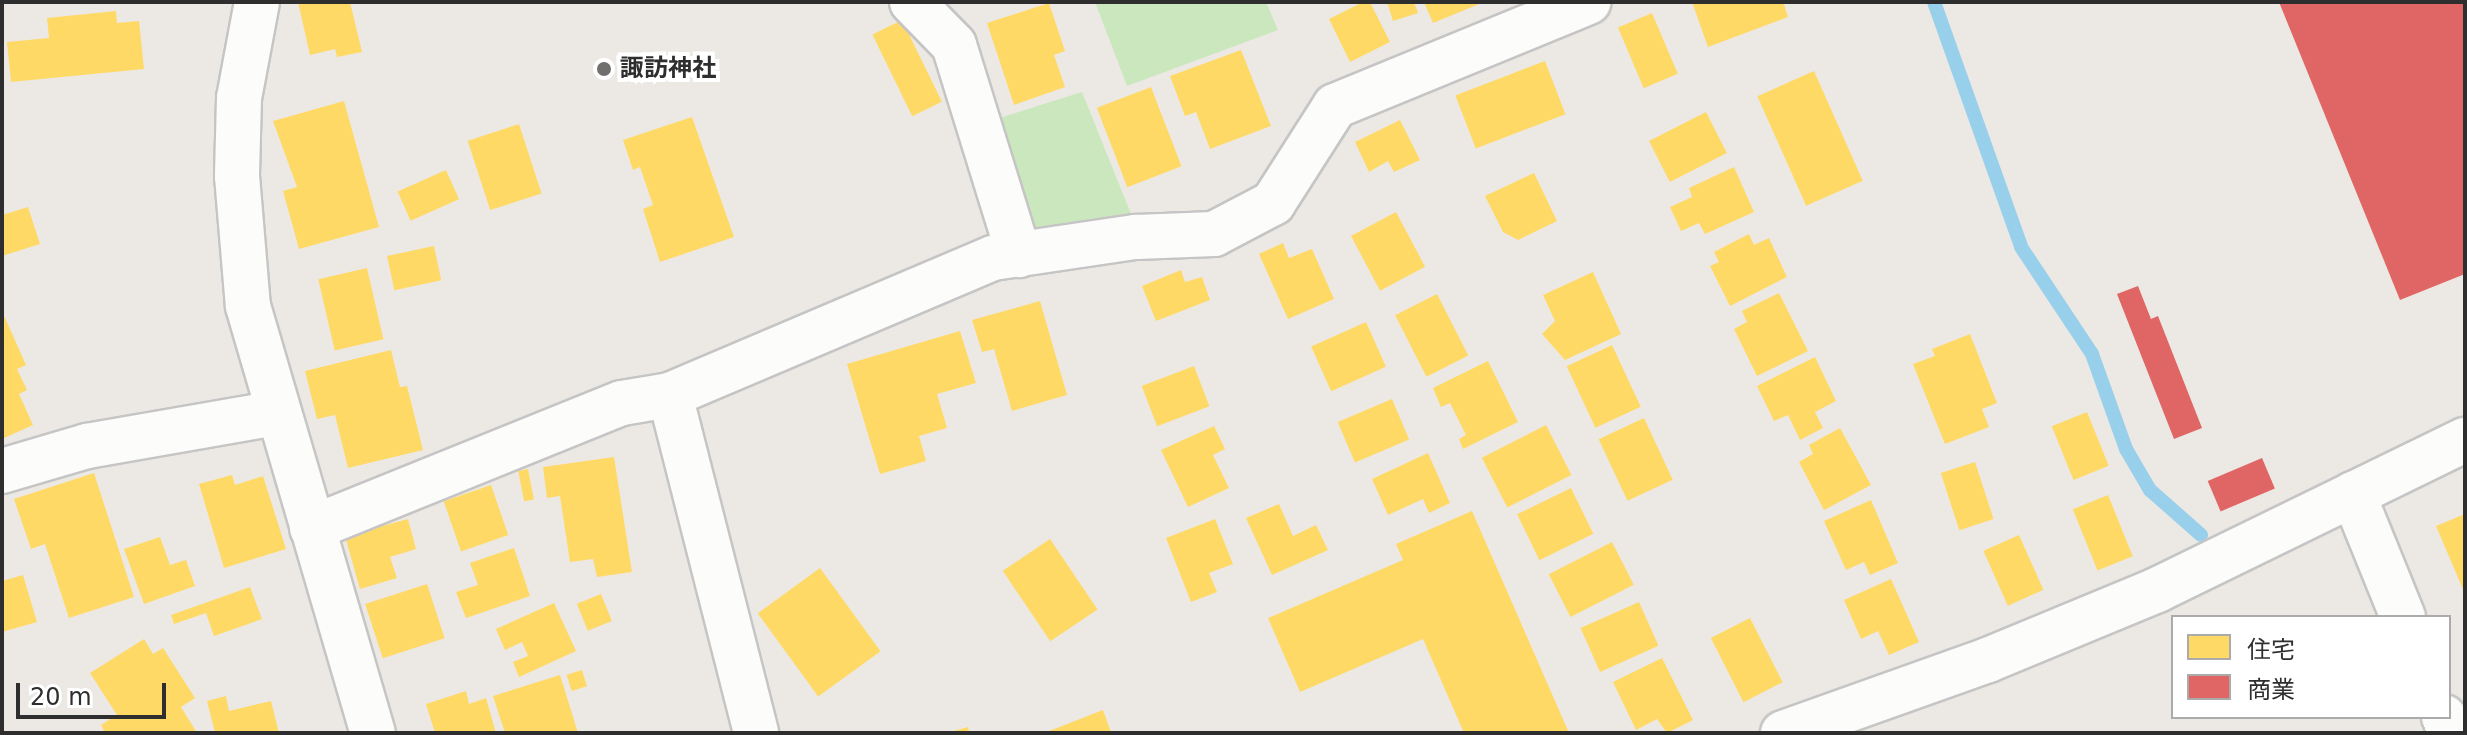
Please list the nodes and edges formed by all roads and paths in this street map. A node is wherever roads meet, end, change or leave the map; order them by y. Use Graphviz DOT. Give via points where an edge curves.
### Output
graph roads {
  1 [pos="257,2"];
  2 [pos="912,2"];
  3 [pos="1588,2"];
  4 [pos="1019,255"];
  5 [pos="670,395"];
  6 [pos="277,413"];
  7 [pos="2465,440"];
  8 [pos="2,471"];
  9 [pos="2353,494"];
  10 [pos="312,528"];
  11 [pos="2402,615"];
  12 [pos="373,733"];
  13 [pos="756,733"];
  14 [pos="1783,733"];
  1 -- 6 [label="street" via="239,98 238,189 248,306"];
  2 -- 4 [label="street" via="954,45"];
  3 -- 4 [label="street" via="1335,106 1273,203 1214,234 1136,237"];
  4 -- 5 [label="street" via="993,258"];
  5 -- 10 [label="street" via="622,403"];
  5 -- 13 [label="street"];
  6 -- 8 [label="street" via="87,446"];
  6 -- 10 [label="street"];
  7 -- 9 [label="street"];
  9 -- 11 [label="street"];
  9 -- 14 [label="street" via="2157,590 1988,660"];
  10 -- 12 [label="street"];
}
